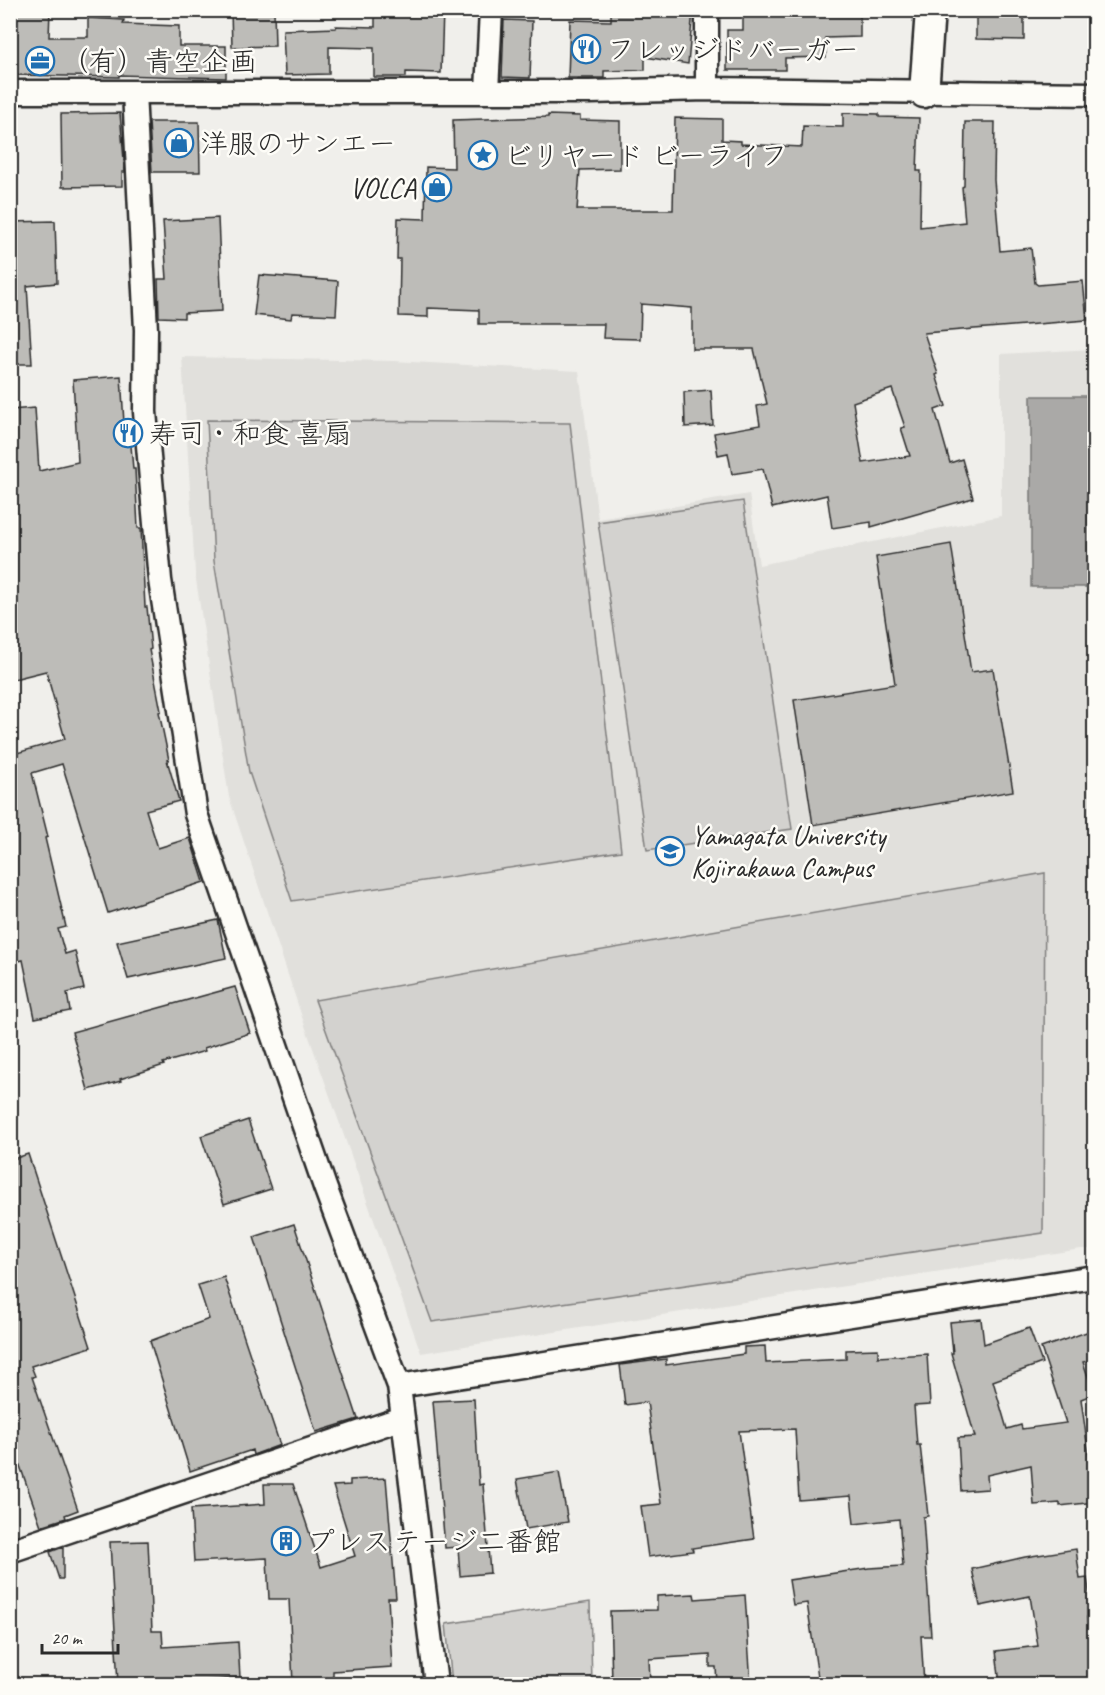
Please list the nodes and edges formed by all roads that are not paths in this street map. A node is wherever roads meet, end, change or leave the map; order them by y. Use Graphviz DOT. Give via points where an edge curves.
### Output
graph roads {
  1 [pos="491,10"];
  2 [pos="707,10"];
  3 [pos="930,10"];
  4 [pos="707,90"];
  5 [pos="488,91"];
  6 [pos="10,92"];
  7 [pos="134,92"];
  8 [pos="924,93"];
  9 [pos="1095,94"];
  10 [pos="1095,1277"];
  11 [pos="399,1386"];
  12 [pos="403,1418"];
  13 [pos="10,1551"];
  14 [pos="436,1684"];
  1 -- 5 [label="street"];
  2 -- 4 [label="street"];
  3 -- 8 [label="street"];
  4 -- 5 [label="street"];
  4 -- 8 [label="street"];
  5 -- 7 [label="street"];
  6 -- 7 [label="street"];
  7 -- 11 [label="street" via="146,330 144,412 160,580 196,814 325,1188"];
  8 -- 9 [label="street"];
  10 -- 11 [label="street"];
  11 -- 12 [label="street"];
  12 -- 13 [label="street"];
  12 -- 14 [label="street"];
}
